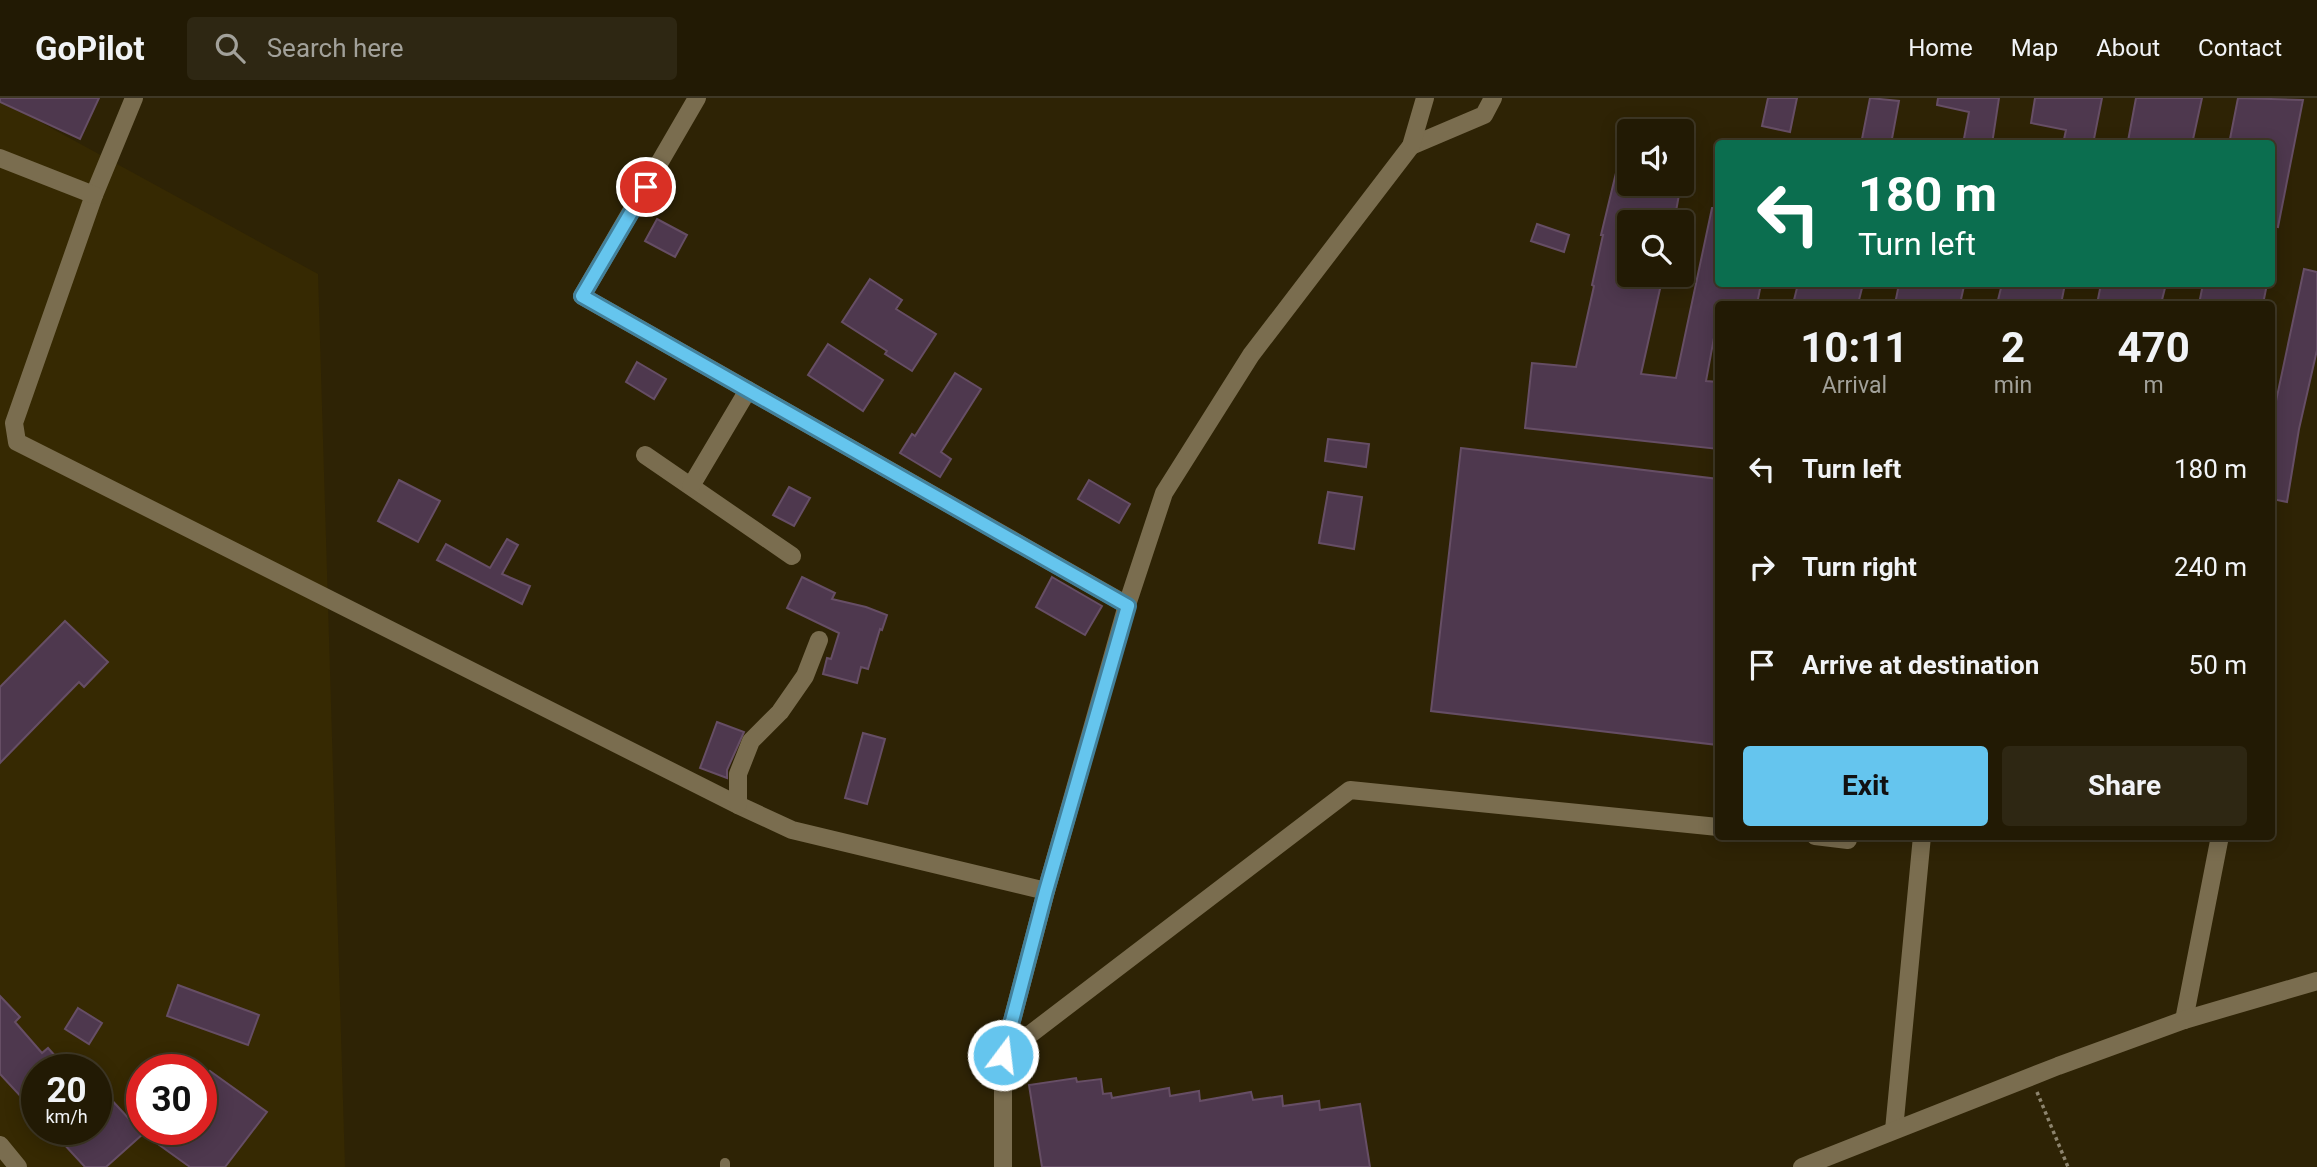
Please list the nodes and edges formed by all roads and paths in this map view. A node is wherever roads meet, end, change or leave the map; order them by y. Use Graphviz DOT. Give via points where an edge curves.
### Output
graph roads {
  1 [pos="134,98"];
  2 [pos="697,98"];
  3 [pos="1424,98"];
  4 [pos="1493,98"];
  5 [pos="1411,146"];
  6 [pos="0,158"];
  7 [pos="94,195"];
  8 [pos="748,390"];
  9 [pos="645,455"];
  10 [pos="691,486"];
  11 [pos="792,556"];
  12 [pos="1128,606"];
  13 [pos="819,640"];
  14 [pos="738,804"];
  15 [pos="1715,827"];
  16 [pos="1922,840"];
  17 [pos="2219,840"];
  18 [pos="1046,891"];
  19 [pos="2317,981"];
  20 [pos="2184,1020"];
  21 [pos="1003,1055"];
  22 [pos="2031,1077"];
  23 [pos="1894,1130"];
  24 [pos="0,1145"];
  25 [pos="18,1167"];
  26 [pos="1003,1167"];
  27 [pos="1802,1167"];
  28 [pos="2068,1167"];
  1 -- 7 [label="street"];
  2 -- 8 [label="street" via="582,296"];
  3 -- 5 [label="street"];
  4 -- 5 [label="street" via="1484,115"];
  5 -- 12 [label="street" via="1251,355 1164,493"];
  6 -- 7 [label="street"];
  7 -- 14 [label="street" via="14,424 17,442"];
  8 -- 10 [label="street"];
  8 -- 12 [label="street"];
  9 -- 10 [label="street"];
  10 -- 11 [label="street"];
  12 -- 18 [label="street"];
  13 -- 14 [label="street" via="805,676 780,712 751,741 738,774"];
  14 -- 18 [label="street" via="792,830"];
  15 -- 21 [label="street" via="1350,790"];
  16 -- 23 [label="street"];
  17 -- 20 [label="street"];
  18 -- 21 [label="street"];
  19 -- 20 [label="street"];
  20 -- 22 [label="street"];
  21 -- 26 [label="street"];
  22 -- 23 [label="street"];
  22 -- 28 [label="path"];
  23 -- 27 [label="street"];
  24 -- 25 [label="street"];
}
